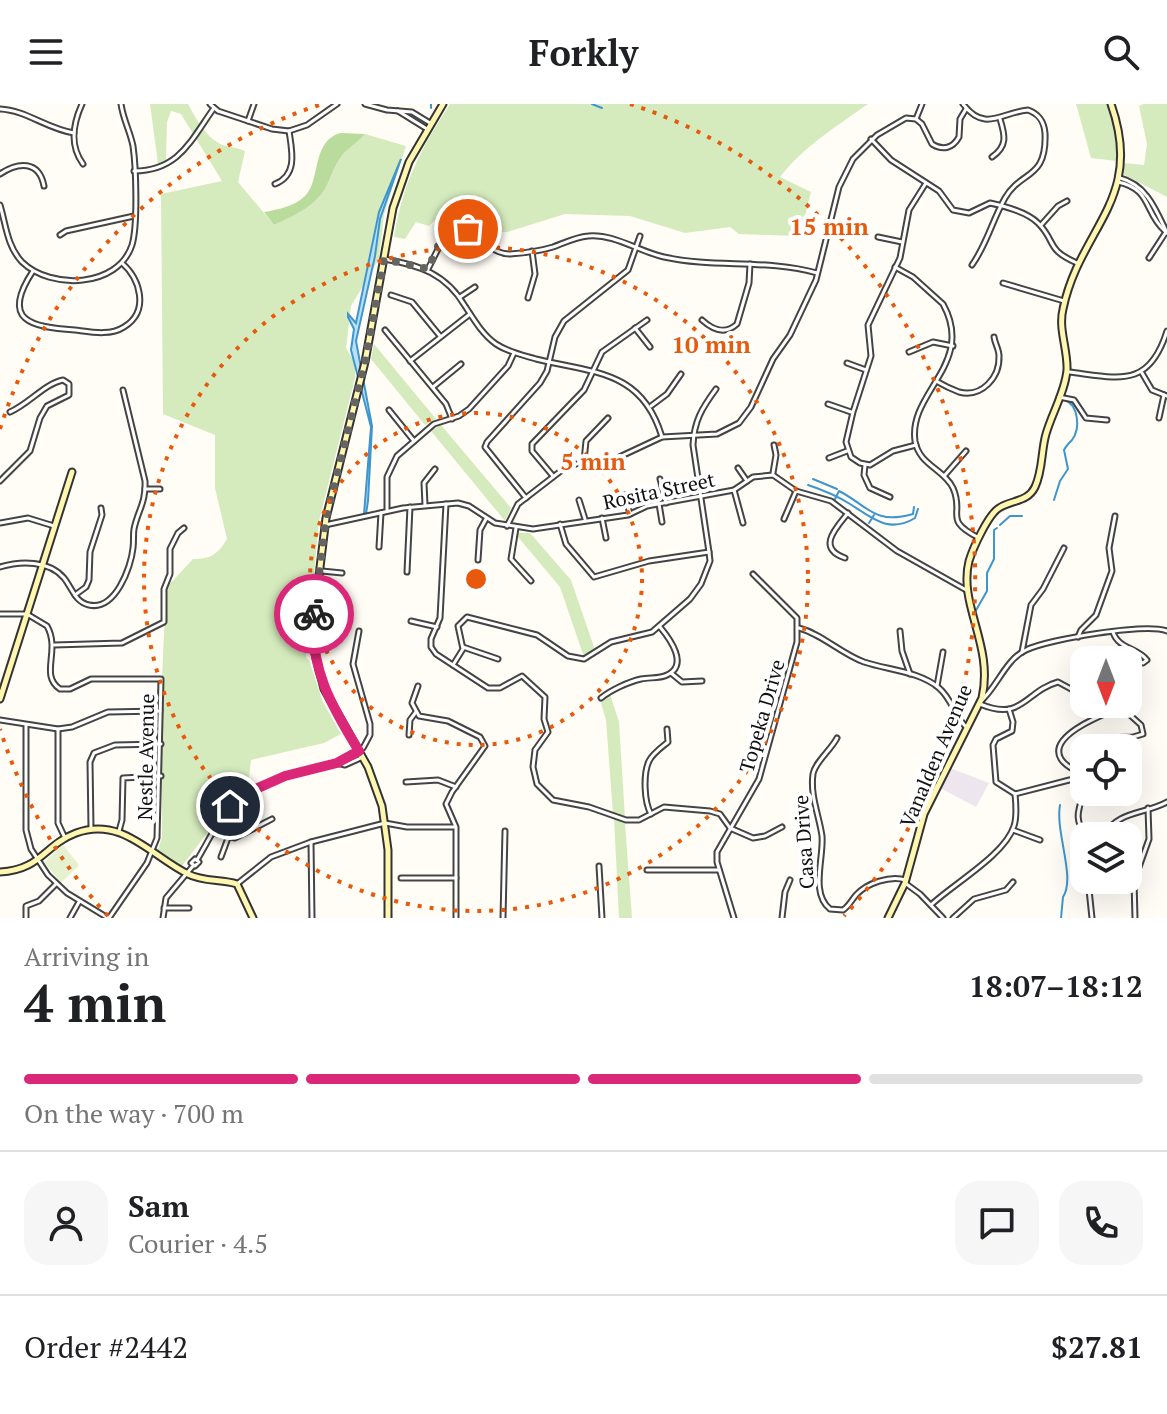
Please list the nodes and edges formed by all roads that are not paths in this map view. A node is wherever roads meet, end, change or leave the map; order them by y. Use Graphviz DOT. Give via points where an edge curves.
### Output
graph roads {
  1 [pos="82,104"];
  2 [pos="121,104"];
  3 [pos="254,104"];
  4 [pos="337,104"];
  5 [pos="365,104"];
  6 [pos="443,104"];
  7 [pos="922,104"];
  8 [pos="963,104"];
  9 [pos="1029,104"];
  10 [pos="1111,104"];
  11 [pos="212,106"];
  12 [pos="0,109"];
  13 [pos="966,109"];
  14 [pos="1028,110"];
  15 [pos="916,119"];
  16 [pos="1000,119"];
  17 [pos="248,121"];
  18 [pos="429,126"];
  19 [pos="289,131"];
  20 [pos="74,133"];
  21 [pos="871,139"];
  22 [pos="992,157"];
  23 [pos="83,164"];
  24 [pos="134,171"];
  25 [pos="0,174"];
  26 [pos="1118,180"];
  27 [pos="926,183"];
  28 [pos="275,184"];
  29 [pos="44,186"];
  30 [pos="1067,201"];
  31 [pos="0,205"];
  32 [pos="1002,206"];
  33 [pos="134,216"];
  34 [pos="1040,225"];
  35 [pos="2,226"];
  36 [pos="1166,232"];
  37 [pos="60,235"];
  38 [pos="640,236"];
  39 [pos="878,237"];
  40 [pos="903,242"];
  41 [pos="636,248"];
  42 [pos="532,251"];
  43 [pos="1149,258"];
  44 [pos="384,259"];
  45 [pos="122,263"];
  46 [pos="750,264"];
  47 [pos="1079,264"];
  48 [pos="972,265"];
  49 [pos="895,267"];
  50 [pos="428,269"];
  51 [pos="33,271"];
  52 [pos="818,274"];
  53 [pos="1003,283"];
  54 [pos="475,287"];
  55 [pos="391,295"];
  56 [pos="460,297"];
  57 [pos="528,298"];
  58 [pos="1065,301"];
  59 [pos="470,314"];
  60 [pos="647,320"];
  61 [pos="702,320"];
  62 [pos="635,328"];
  63 [pos="385,330"];
  64 [pos="1167,331"];
  65 [pos="440,336"];
  66 [pos="994,337"];
  67 [pos="953,346"];
  68 [pos="650,347"];
  69 [pos="909,352"];
  70 [pos="514,353"];
  71 [pos="410,361"];
  72 [pos="549,362"];
  73 [pos="847,363"];
  74 [pos="461,364"];
  75 [pos="867,371"];
  76 [pos="592,372"];
  77 [pos="1066,372"];
  78 [pos="1142,373"];
  79 [pos="681,374"];
  80 [pos="936,381"];
  81 [pos="433,387"];
  82 [pos="716,389"];
  83 [pos="123,390"];
  84 [pos="1166,396"];
  85 [pos="1059,397"];
  86 [pos="828,404"];
  87 [pos="651,406"];
  88 [pos="389,410"];
  89 [pos="10,412"];
  90 [pos="853,412"];
  91 [pos="608,418"];
  92 [pos="1159,418"];
  93 [pos="452,419"];
  94 [pos="1107,420"];
  95 [pos="662,437"];
  96 [pos="693,437"];
  97 [pos="414,441"];
  98 [pos="774,445"];
  99 [pos="916,445"];
  100 [pos="847,451"];
  101 [pos="966,451"];
  102 [pos="829,458"];
  103 [pos="584,462"];
  104 [pos="865,465"];
  105 [pos="738,468"];
  106 [pos="435,469"];
  107 [pos="72,472"];
  108 [pos="773,475"];
  109 [pos="553,476"];
  110 [pos="944,476"];
  111 [pos="660,479"];
  112 [pos="0,481"];
  113 [pos="747,481"];
  114 [pos="145,489"];
  115 [pos="160,489"];
  116 [pos="734,490"];
  117 [pos="796,491"];
  118 [pos="625,495"];
  119 [pos="701,497"];
  120 [pos="890,497"];
  121 [pos="526,498"];
  122 [pos="579,500"];
  123 [pos="666,503"];
  124 [pos="446,504"];
  125 [pos="659,504"];
  126 [pos="426,506"];
  127 [pos="410,507"];
  128 [pos="101,508"];
  129 [pos="387,512"];
  130 [pos="381,513"];
  131 [pos="848,513"];
  132 [pos="630,514"];
  133 [pos="1115,516"];
  134 [pos="602,518"];
  135 [pos="486,519"];
  136 [pos="784,519"];
  137 [pos="585,520"];
  138 [pos="662,522"];
  139 [pos="0,523"];
  140 [pos="743,523"];
  141 [pos="560,524"];
  142 [pos="325,525"];
  143 [pos="56,526"];
  144 [pos="507,526"];
  145 [pos="184,528"];
  146 [pos="516,528"];
  147 [pos="606,538"];
  148 [pos="979,538"];
  149 [pos="379,547"];
  150 [pos="1064,548"];
  151 [pos="709,552"];
  152 [pos="845,558"];
  153 [pos="478,560"];
  154 [pos="43,566"];
  155 [pos="0,567"];
  156 [pos="319,571"];
  157 [pos="407,572"];
  158 [pos="342,573"];
  159 [pos="753,574"];
  160 [pos="531,581"];
  161 [pos="968,591"];
  162 [pos="75,595"];
  163 [pos="0,614"];
  164 [pos="27,614"];
  165 [pos="411,621"];
  166 [pos="437,627"];
  167 [pos="660,627"];
  168 [pos="799,628"];
  169 [pos="359,631"];
  170 [pos="900,631"];
  171 [pos="1167,631"];
  172 [pos="1113,632"];
  173 [pos="1078,637"];
  174 [pos="54,645"];
  175 [pos="1125,646"];
  176 [pos="463,647"];
  177 [pos="943,652"];
  178 [pos="1022,652"];
  179 [pos="498,659"];
  180 [pos="453,665"];
  181 [pos="0,669"];
  182 [pos="9,672"];
  183 [pos="671,673"];
  184 [pos="910,675"];
  185 [pos="986,680"];
  186 [pos="997,680"];
  187 [pos="702,681"];
  188 [pos="418,686"];
  189 [pos="937,686"];
  190 [pos="1070,688"];
  191 [pos="601,698"];
  192 [pos="0,699"];
  193 [pos="980,703"];
  194 [pos="1009,709"];
  195 [pos="161,711"];
  196 [pos="416,712"];
  197 [pos="1098,718"];
  198 [pos="1134,718"];
  199 [pos="0,720"];
  200 [pos="26,725"];
  201 [pos="58,729"];
  202 [pos="667,729"];
  203 [pos="968,729"];
  204 [pos="1142,734"];
  205 [pos="409,735"];
  206 [pos="837,738"];
  207 [pos="161,744"];
  208 [pos="361,754"];
  209 [pos="1070,766"];
  210 [pos="161,776"];
  211 [pos="1070,781"];
  212 [pos="406,782"];
  213 [pos="456,787"];
  214 [pos="1015,794"];
  215 [pos="1167,802"];
  216 [pos="1148,808"];
  217 [pos="651,814"];
  218 [pos="272,819"];
  219 [pos="1114,822"];
  220 [pos="385,823"];
  221 [pos="456,827"];
  222 [pos="782,827"];
  223 [pos="730,828"];
  224 [pos="91,829"];
  225 [pos="1013,830"];
  226 [pos="119,831"];
  227 [pos="505,831"];
  228 [pos="214,833"];
  229 [pos="65,838"];
  230 [pos="228,838"];
  231 [pos="1040,840"];
  232 [pos="311,842"];
  233 [pos="153,852"];
  234 [pos="221,857"];
  235 [pos="38,861"];
  236 [pos="599,866"];
  237 [pos="647,870"];
  238 [pos="720,870"];
  239 [pos="0,872"];
  240 [pos="187,874"];
  241 [pos="401,878"];
  242 [pos="456,878"];
  243 [pos="790,880"];
  244 [pos="905,882"];
  245 [pos="1013,882"];
  246 [pos="56,884"];
  247 [pos="237,884"];
  248 [pos="1089,894"];
  249 [pos="79,902"];
  250 [pos="931,905"];
  251 [pos="163,908"];
  252 [pos="189,908"];
  253 [pos="26,918"];
  254 [pos="70,918"];
  255 [pos="108,918"];
  256 [pos="163,918"];
  257 [pos="253,918"];
  258 [pos="312,918"];
  259 [pos="388,918"];
  260 [pos="456,918"];
  261 [pos="503,918"];
  262 [pos="602,918"];
  263 [pos="734,918"];
  264 [pos="782,918"];
  265 [pos="888,918"];
  266 [pos="943,918"];
  267 [pos="953,918"];
  268 [pos="1092,918"];
  269 [pos="1135,918"];
  1 -- 20 [label="street"];
  2 -- 24 [label="street"];
  3 -- 17 [label="street"];
  4 -- 19 [label="street"];
  5 -- 18 [label="street" via="398,111"];
  6 -- 18 [label="main road"];
  7 -- 15 [label="street"];
  8 -- 13 [label="street"];
  9 -- 14 [label="street"];
  10 -- 26 [label="main road, Vanalden Avenue" via="1122,143"];
  11 -- 17 [label="street"];
  11 -- 24 [label="street" via="180,156 153,170"];
  12 -- 20 [label="street"];
  13 -- 15 [label="street" via="957,141 946,148 932,144"];
  13 -- 16 [label="street"];
  14 -- 16 [label="street"];
  14 -- 32 [label="street" via="1043,122 1042,158"];
  15 -- 21 [label="street" via="900,120"];
  16 -- 22 [label="street" via="1005,141"];
  17 -- 19 [label="street"];
  18 -- 44 [label="main road" via="402,178"];
  19 -- 28 [label="street" via="291,170"];
  20 -- 23 [label="street"];
  21 -- 27 [label="street"];
  21 -- 52 [label="street" via="842,180"];
  24 -- 33 [label="street"];
  25 -- 29 [label="street" via="23,164 36,169"];
  26 -- 36 [label="street" via="1131,182 1146,194"];
  26 -- 47 [label="main road, Vanalden Avenue"];
  27 -- 32 [label="street" via="957,213 990,203"];
  27 -- 40 [label="street" via="909,210"];
  30 -- 34 [label="street"];
  31 -- 35 [label="street"];
  32 -- 34 [label="street"];
  32 -- 48 [label="street"];
  33 -- 37 [label="street"];
  33 -- 45 [label="street" via="133,241"];
  34 -- 47 [label="street" via="1056,252"];
  35 -- 51 [label="street" via="14,252"];
  36 -- 43 [label="street"];
  38 -- 41 [label="street"];
  39 -- 40 [label="street"];
  40 -- 49 [label="street"];
  41 -- 42 [label="street" via="589,236"];
  41 -- 46 [label="street" via="666,258"];
  41 -- 72 [label="street" via="625,274 564,321"];
  42 -- 50 [label="street" via="497,252 472,232 456,228 444,236"];
  42 -- 57 [label="street" via="535,274"];
  44 -- 50 [label="street"];
  44 -- 142 [label="main road"];
  45 -- 51 [label="street" via="101,277 79,279 50,279"];
  45 -- 51 [label="street" via="139,285 139,307 125,327 104,333 44,328 28,321 18,299"];
  46 -- 52 [label="street"];
  46 -- 61 [label="street" via="737,324 721,330"];
  47 -- 58 [label="main road, Vanalden Avenue"];
  49 -- 67 [label="street" via="943,304"];
  49 -- 75 [label="street" via="869,318"];
  50 -- 56 [label="street"];
  52 -- 96 [label="street" via="746,415 722,433"];
  53 -- 58 [label="street"];
  54 -- 56 [label="street"];
  55 -- 65 [label="street" via="412,302"];
  56 -- 59 [label="street"];
  58 -- 77 [label="main road, Vanalden Avenue" via="1061,318"];
  59 -- 65 [label="street"];
  59 -- 70 [label="street" via="489,338"];
  60 -- 62 [label="street"];
  62 -- 68 [label="street"];
  62 -- 76 [label="street" via="602,352"];
  63 -- 71 [label="street"];
  64 -- 78 [label="street" via="1157,357"];
  65 -- 71 [label="street"];
  66 -- 80 [label="street" via="999,360 989,384 966,393"];
  67 -- 69 [label="street" via="933,342"];
  67 -- 80 [label="street"];
  70 -- 72 [label="street"];
  70 -- 93 [label="street" via="469,409"];
  71 -- 81 [label="street"];
  72 -- 76 [label="street"];
  72 -- 121 [label="street" via="540,383 485,447"];
  73 -- 75 [label="street"];
  74 -- 81 [label="street"];
  75 -- 90 [label="street"];
  76 -- 87 [label="street" via="627,384"];
  76 -- 109 [label="street" via="584,390 532,446"];
  77 -- 78 [label="street" via="1116,378"];
  77 -- 85 [label="main road, Vanalden Avenue"];
  78 -- 84 [label="street" via="1152,390"];
  79 -- 87 [label="street"];
  80 -- 99 [label="street" via="917,421"];
  81 -- 93 [label="street"];
  82 -- 96 [label="street" via="699,414"];
  83 -- 114 [label="street"];
  84 -- 92 [label="street"];
  85 -- 94 [label="street" via="1074,400 1086,418"];
  85 -- 148 [label="main road, Vanalden Avenue" via="1034,488 1026,498 996,510"];
  86 -- 90 [label="street"];
  87 -- 95 [label="street"];
  88 -- 97 [label="street"];
  89 -- 112 [label="street" via="56,381 69,384 69,395 45,409 28,454"];
  90 -- 100 [label="street"];
  91 -- 103 [label="street" via="586,441"];
  93 -- 97 [label="street" via="434,424"];
  95 -- 96 [label="street"];
  95 -- 103 [label="street" via="615,459"];
  96 -- 119 [label="street"];
  97 -- 129 [label="street" via="389,470"];
  98 -- 108 [label="street"];
  99 -- 104 [label="street"];
  99 -- 110 [label="street" via="922,458"];
  100 -- 102 [label="street"];
  100 -- 104 [label="street"];
  101 -- 110 [label="street"];
  103 -- 109 [label="street"];
  104 -- 120 [label="street" via="866,483"];
  105 -- 113 [label="street"];
  106 -- 126 [label="street" via="424,483"];
  107 -- 143 [label="main road"];
  108 -- 113 [label="street, Rosita Street"];
  108 -- 117 [label="street"];
  109 -- 121 [label="street"];
  110 -- 148 [label="street" via="953,487 960,527"];
  111 -- 123 [label="street"];
  113 -- 116 [label="street, Rosita Street"];
  114 -- 115 [label="street"];
  114 -- 162 [label="street" via="132,554 113,598 95,606"];
  116 -- 119 [label="street, Rosita Street"];
  116 -- 140 [label="street"];
  117 -- 131 [label="street" via="823,498"];
  117 -- 136 [label="street"];
  118 -- 132 [label="street"];
  119 -- 123 [label="street, Rosita Street"];
  119 -- 151 [label="street"];
  121 -- 144 [label="street"];
  122 -- 137 [label="street"];
  123 -- 125 [label="street, Rosita Street"];
  124 -- 126 [label="street, Rosita Street"];
  124 -- 135 [label="street, Rosita Street" via="463,503"];
  124 -- 166 [label="street"];
  125 -- 132 [label="street, Rosita Street"];
  125 -- 138 [label="street"];
  126 -- 127 [label="street, Rosita Street"];
  127 -- 129 [label="street, Rosita Street"];
  127 -- 157 [label="street"];
  128 -- 162 [label="street" via="89,580"];
  129 -- 130 [label="street, Rosita Street"];
  130 -- 142 [label="street, Rosita Street"];
  130 -- 149 [label="street"];
  131 -- 152 [label="street" via="829,543"];
  131 -- 161 [label="street" via="897,551"];
  132 -- 134 [label="street, Rosita Street"];
  133 -- 173 [label="street" via="1109,548 1112,571 1096,615"];
  134 -- 137 [label="street, Rosita Street"];
  134 -- 147 [label="street"];
  135 -- 144 [label="street, Rosita Street"];
  135 -- 153 [label="street"];
  137 -- 141 [label="street, Rosita Street"];
  139 -- 143 [label="street" via="28,518"];
  141 -- 146 [label="street, Rosita Street"];
  141 -- 151 [label="street" via="566,544 594,577"];
  142 -- 156 [label="main road"];
  143 -- 154 [label="main road"];
  144 -- 146 [label="street, Rosita Street"];
  145 -- 174 [label="street" via="171,546 163,622 122,643"];
  146 -- 160 [label="street" via="511,559"];
  148 -- 161 [label="main road, Vanalden Avenue" via="968,565"];
  150 -- 178 [label="street" via="1031,605"];
  151 -- 167 [label="street" via="696,590"];
  154 -- 155 [label="street" via="22,562"];
  154 -- 162 [label="street" via="61,574"];
  154 -- 164 [label="main road"];
  156 -- 158 [label="street"];
  156 -- 208 [label="main road" via="313,625 317,666 330,703"];
  159 -- 168 [label="street" via="797,618"];
  161 -- 185 [label="main road, Vanalden Avenue"];
  163 -- 164 [label="street"];
  164 -- 174 [label="street" via="47,626"];
  164 -- 182 [label="main road"];
  165 -- 166 [label="street"];
  166 -- 180 [label="street" via="431,647"];
  167 -- 176 [label="street" via="578,659 537,635 467,617 458,626"];
  167 -- 183 [label="street" via="676,654"];
  168 -- 184 [label="street" via="863,661"];
  168 -- 223 [label="street, Topeka Drive" via="759,779"];
  169 -- 208 [label="street" via="353,664 371,730"];
  170 -- 184 [label="street"];
  171 -- 172 [label="street"];
  172 -- 173 [label="street"];
  172 -- 175 [label="street"];
  173 -- 178 [label="street"];
  174 -- 195 [label="street, Nestle Avenue" via="49,675 60,689 91,679 161,679"];
  176 -- 179 [label="street"];
  176 -- 180 [label="street"];
  177 -- 189 [label="street"];
  178 -- 186 [label="street"];
  180 -- 217 [label="street" via="488,688 522,676 545,697 548,732 533,759 537,784 547,796 626,820"];
  181 -- 182 [label="street"];
  182 -- 192 [label="main road"];
  183 -- 187 [label="street" via="685,683"];
  183 -- 191 [label="street" via="640,679"];
  184 -- 189 [label="street"];
  185 -- 186 [label="street"];
  185 -- 193 [label="main road, Vanalden Avenue"];
  186 -- 193 [label="street"];
  188 -- 196 [label="street" via="412,699"];
  189 -- 203 [label="street"];
  190 -- 194 [label="street" via="1058,682"];
  193 -- 194 [label="street"];
  193 -- 203 [label="main road, Vanalden Avenue"];
  194 -- 214 [label="street" via="1012,731 996,739 992,748 996,782"];
  195 -- 201 [label="street" via="108,712"];
  195 -- 207 [label="street, Nestle Avenue"];
  196 -- 205 [label="street"];
  196 -- 213 [label="street" via="448,721 485,743"];
  197 -- 209 [label="street" via="1070,732 1060,746 1063,762"];
  198 -- 204 [label="street"];
  199 -- 200 [label="street"];
  200 -- 201 [label="street"];
  200 -- 235 [label="street" via="26,830"];
  201 -- 229 [label="street" via="58,823"];
  202 -- 217 [label="street" via="668,742 647,768"];
  203 -- 244 [label="main road, Vanalden Avenue" via="924,814"];
  206 -- 244 [label="street, Casa Drive" via="813,776 823,901 830,909 843,910 859,892 884,880"];
  207 -- 210 [label="street, Nestle Avenue"];
  207 -- 224 [label="street" via="97,751 90,762"];
  208 -- 220 [label="main road"];
  208 -- 228 [label="street" via="285,776 240,796"];
  210 -- 226 [label="street" via="123,778"];
  210 -- 233 [label="street, Nestle Avenue"];
  211 -- 214 [label="street"];
  212 -- 213 [label="street" via="438,780"];
  213 -- 221 [label="street" via="446,804"];
  214 -- 225 [label="street"];
  215 -- 216 [label="street"];
  216 -- 219 [label="street"];
  216 -- 269 [label="street" via="1149,839 1134,881"];
  217 -- 223 [label="street" via="664,807 710,811 720,814"];
  218 -- 230 [label="street"];
  220 -- 221 [label="street"];
  220 -- 232 [label="street"];
  220 -- 259 [label="main road"];
  221 -- 242 [label="street"];
  222 -- 223 [label="street" via="758,838"];
  223 -- 238 [label="street, Topeka Drive" via="717,852"];
  224 -- 226 [label="main road"];
  224 -- 229 [label="main road"];
  225 -- 231 [label="street"];
  225 -- 250 [label="street" via="984,863"];
  226 -- 233 [label="main road"];
  227 -- 261 [label="street"];
  228 -- 230 [label="street"];
  228 -- 240 [label="street"];
  229 -- 235 [label="main road"];
  230 -- 234 [label="street"];
  232 -- 247 [label="street" via="271,857"];
  232 -- 258 [label="street"];
  233 -- 240 [label="main road"];
  233 -- 255 [label="street, Nestle Avenue"];
  235 -- 239 [label="main road"];
  235 -- 246 [label="street"];
  236 -- 262 [label="street"];
  237 -- 238 [label="street"];
  238 -- 263 [label="street, Topeka Drive"];
  240 -- 247 [label="main road"];
  240 -- 251 [label="street"];
  241 -- 242 [label="street"];
  242 -- 260 [label="street"];
  243 -- 264 [label="street"];
  244 -- 250 [label="street"];
  244 -- 265 [label="main road, Vanalden Avenue"];
  245 -- 267 [label="street" via="1006,890 974,899"];
  246 -- 249 [label="street"];
  246 -- 253 [label="street" via="26,906"];
  247 -- 257 [label="main road"];
  248 -- 268 [label="street"];
  249 -- 254 [label="street"];
  249 -- 255 [label="street"];
  250 -- 266 [label="street"];
  251 -- 252 [label="street"];
  251 -- 256 [label="street"];
}
